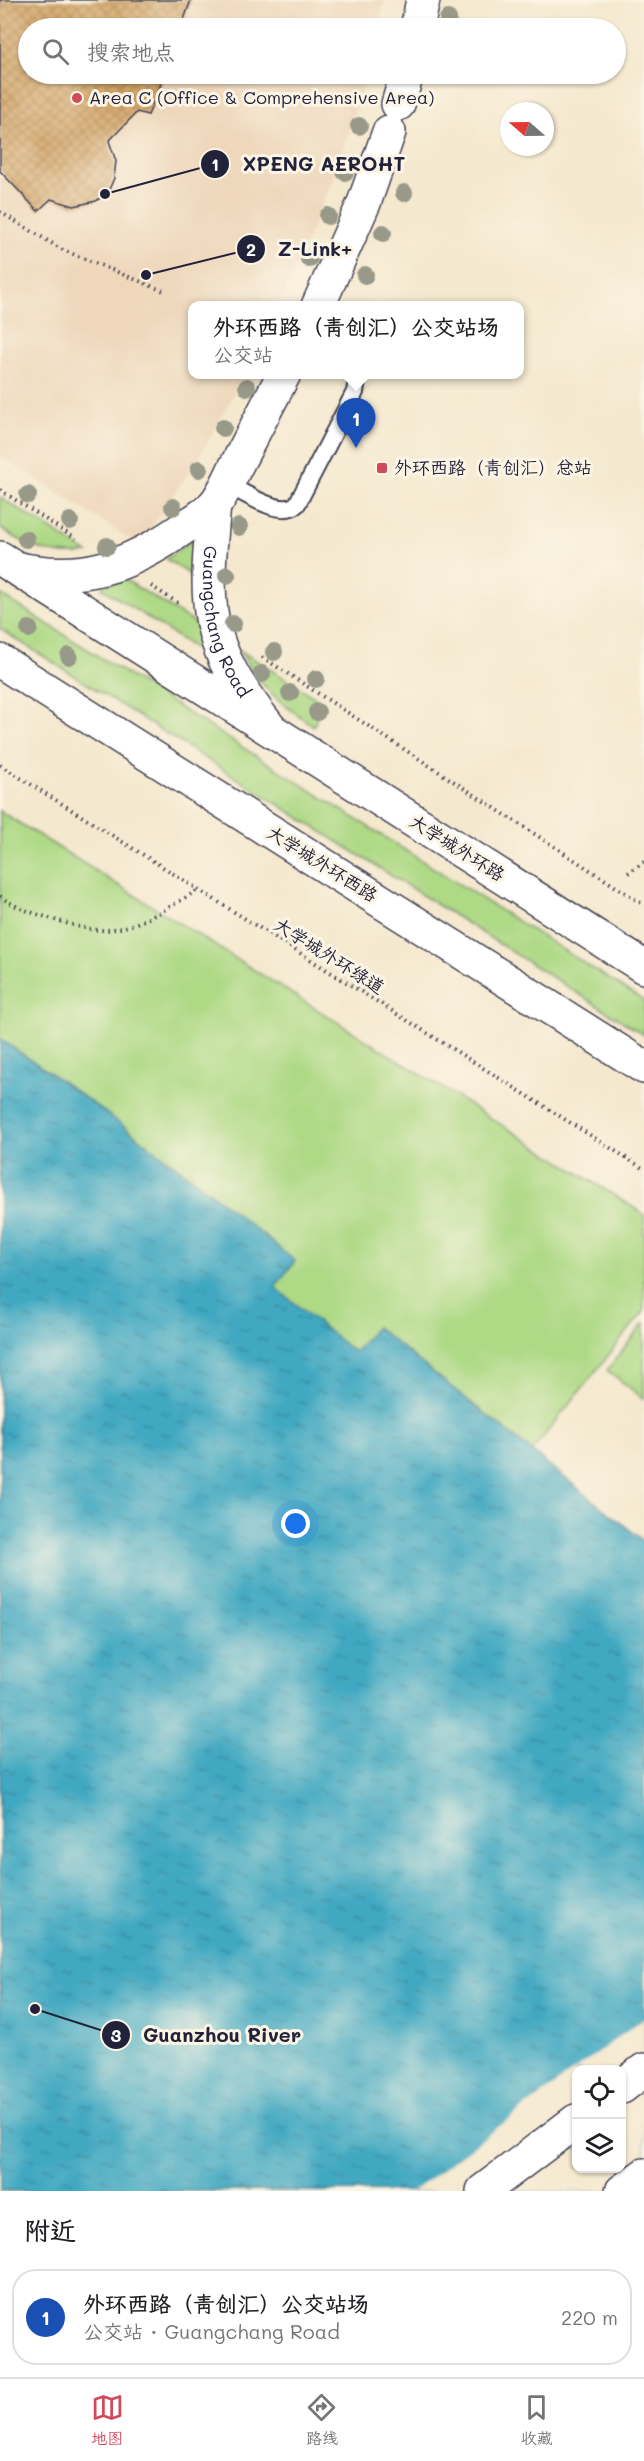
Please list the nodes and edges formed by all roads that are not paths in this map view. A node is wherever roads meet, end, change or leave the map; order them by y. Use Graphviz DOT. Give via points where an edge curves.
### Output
graph roads {
  1 [pos="423,0"];
  2 [pos="419,18"];
  3 [pos="398,103"];
  4 [pos="320,301"];
  5 [pos="282,379"];
  6 [pos="356,379"];
  7 [pos="220,495"];
  8 [pos="7,563"];
  9 [pos="0,661"];
  10 [pos="271,729"];
  11 [pos="644,967"];
  12 [pos="644,1067"];
  13 [pos="644,2070"];
  14 [pos="626,2083"];
  15 [pos="572,2124"];
  16 [pos="644,2175"];
  17 [pos="483,2191"];
  18 [pos="622,2191"];
  1 -- 2 [label="main road"];
  3 -- 4 [label="main road" via="364,203"];
  5 -- 7 [label="main road, Guangchang Road"];
  6 -- 7 [label="lane" via="355,392 297,504 281,510"];
  7 -- 8 [label="main road, Guangchang Road" via="162,543 125,562 79,574 58,575 39,574"];
  7 -- 10 [label="main road, Guangchang Road" via="208,594 215,636 237,685"];
  8 -- 10 [label="main road"];
  9 -- 12 [label="main road, 大学城外环西路"];
  10 -- 11 [label="main road, 大学城外环路"];
  13 -- 14 [label="main road"];
  15 -- 17 [label="main road"];
  16 -- 18 [label="main road"];
}
